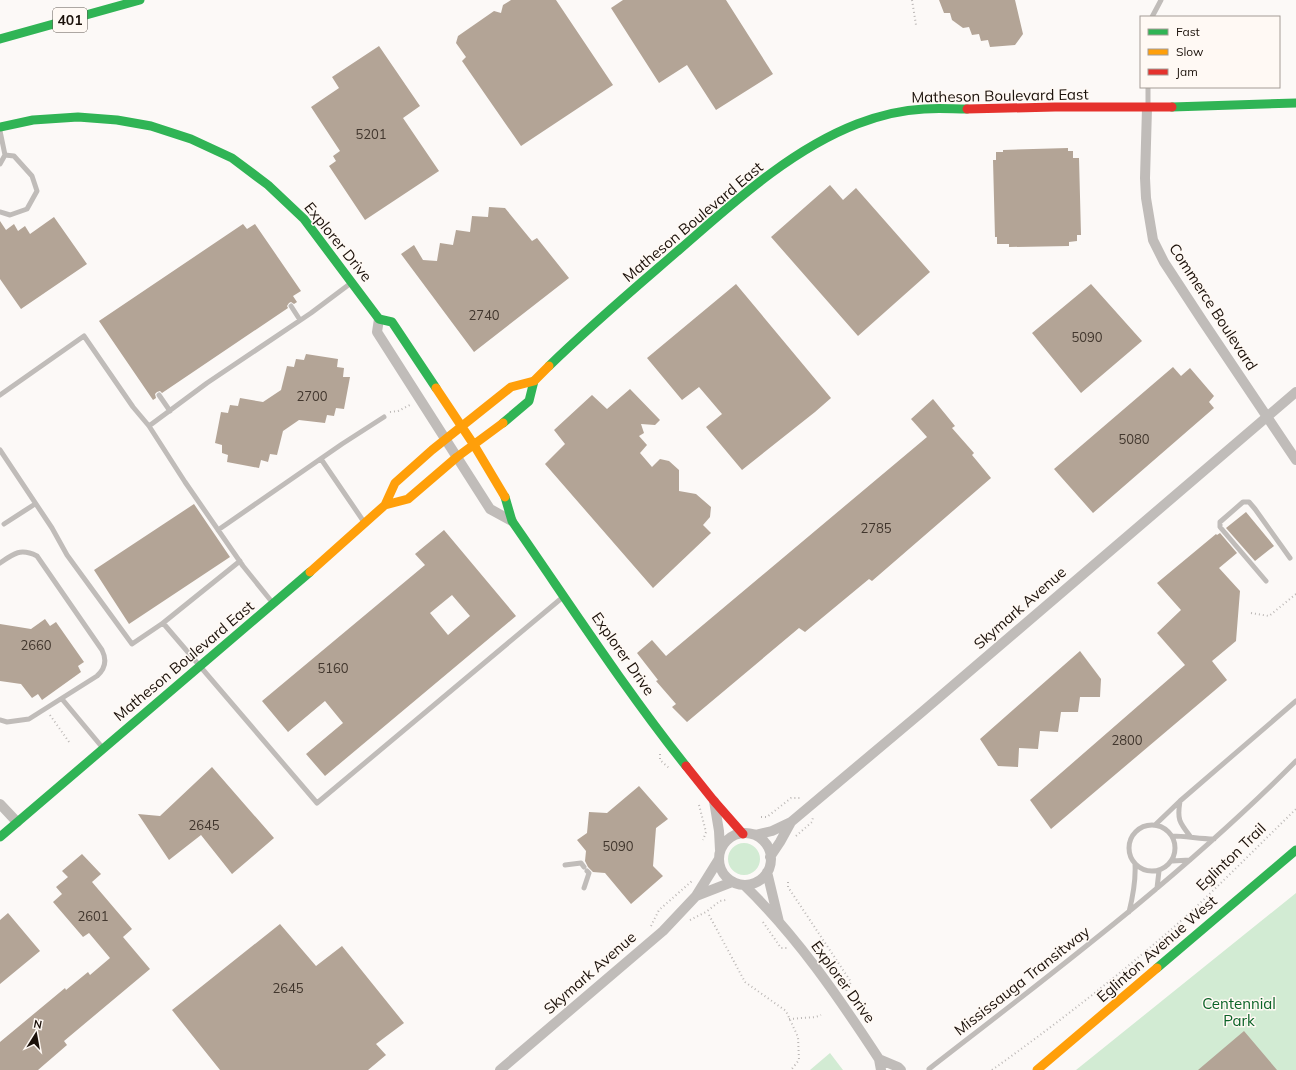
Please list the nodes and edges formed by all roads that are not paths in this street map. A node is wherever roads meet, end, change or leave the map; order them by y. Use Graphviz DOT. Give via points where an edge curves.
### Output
graph roads {
  1 [pos="140,0"];
  2 [pos="1161,0"];
  3 [pos="1152,16"];
  4 [pos="0,40"];
  5 [pos="1148,88"];
  6 [pos="1296,103"];
  7 [pos="1148,108"];
  8 [pos="0,127"];
  9 [pos="0,131"];
  10 [pos="5,154"];
  11 [pos="0,164"];
  12 [pos="0,212"];
  13 [pos="352,282"];
  14 [pos="291,306"];
  15 [pos="379,318"];
  16 [pos="300,320"];
  17 [pos="534,381"];
  18 [pos="1296,392"];
  19 [pos="0,395"];
  20 [pos="159,395"];
  21 [pos="170,411"];
  22 [pos="1267,416"];
  23 [pos="384,417"];
  24 [pos="149,426"];
  25 [pos="461,428"];
  26 [pos="446,440"];
  27 [pos="474,445"];
  28 [pos="0,450"];
  29 [pos="457,457"];
  30 [pos="320,459"];
  31 [pos="1296,460"];
  32 [pos="35,504"];
  33 [pos="385,505"];
  34 [pos="512,521"];
  35 [pos="364,522"];
  36 [pos="4,524"];
  37 [pos="218,530"];
  38 [pos="1290,558"];
  39 [pos="240,561"];
  40 [pos="0,563"];
  41 [pos="1266,581"];
  42 [pos="564,596"];
  43 [pos="273,604"];
  44 [pos="163,623"];
  45 [pos="199,666"];
  46 [pos="62,699"];
  47 [pos="1296,702"];
  48 [pos="0,720"];
  49 [pos="103,748"];
  50 [pos="1296,761"];
  51 [pos="714,801"];
  52 [pos="1180,801"];
  53 [pos="0,804"];
  54 [pos="17,822"];
  55 [pos="791,822"];
  56 [pos="1155,825"];
  57 [pos="743,834"];
  58 [pos="755,835"];
  59 [pos="1172,836"];
  60 [pos="1190,836"];
  61 [pos="0,837"];
  62 [pos="1214,839"];
  63 [pos="1296,850"];
  64 [pos="720,855"];
  65 [pos="1296,855"];
  66 [pos="770,857"];
  67 [pos="1285,859"];
  68 [pos="1190,860"];
  69 [pos="1172,861"];
  70 [pos="1135,864"];
  71 [pos="565,865"];
  72 [pos="1159,871"];
  73 [pos="767,872"];
  74 [pos="732,882"];
  75 [pos="744,885"];
  76 [pos="584,888"];
  77 [pos="1157,888"];
  78 [pos="696,896"];
  79 [pos="1129,912"];
  80 [pos="780,924"];
  81 [pos="879,1059"];
  82 [pos="929,1069"];
  83 [pos="1041,1069"];
  84 [pos="500,1070"];
  85 [pos="881,1070"];
  86 [pos="901,1070"];
  1 -- 4 [label="main road, 401"];
  2 -- 3 [label="lane"];
  5 -- 7 [label="lane"];
  6 -- 7 [label="main road, Matheson Boulevard East"];
  7 -- 17 [label="main road, Matheson Boulevard East" via="923,109 891,114 834,134 809,147 742,196 585,331"];
  7 -- 22 [label="street, Commerce Boulevard" via="1145,178 1153,240 1164,262"];
  8 -- 13 [label="main road, Explorer Drive" via="33,120 78,117 151,126 191,139 232,158 268,185 304,219"];
  9 -- 10 [label="lane"];
  10 -- 11 [label="lane"];
  10 -- 12 [label="lane" via="14,156 32,176 37,191 27,210 10,215"];
  13 -- 15 [label="main road, Explorer Drive"];
  13 -- 16 [label="lane"];
  14 -- 16 [label="lane"];
  15 -- 25 [label="main road, Explorer Drive" via="392,322"];
  15 -- 26 [label="street, Explorer Drive" via="377,332"];
  16 -- 21 [label="lane" via="206,383"];
  17 -- 25 [label="main road, Matheson Boulevard East" via="511,387"];
  17 -- 27 [label="main road, Matheson Boulevard East" via="529,401"];
  18 -- 22 [label="street, Skymark Avenue"];
  19 -- 24 [label="lane" via="84,336"];
  20 -- 21 [label="lane"];
  21 -- 24 [label="lane"];
  22 -- 31 [label="street, Commerce Boulevard"];
  22 -- 55 [label="street, Skymark Avenue"];
  23 -- 30 [label="lane"];
  24 -- 37 [label="lane"];
  25 -- 26 [label="main road, Matheson Boulevard East"];
  25 -- 27 [label="main road, Explorer Drive"];
  26 -- 29 [label="street, Explorer Drive"];
  26 -- 33 [label="main road, Matheson Boulevard East" via="395,483"];
  27 -- 29 [label="main road, Matheson Boulevard East"];
  27 -- 34 [label="main road, Explorer Drive" via="505,497"];
  28 -- 32 [label="lane"];
  29 -- 33 [label="main road, Matheson Boulevard East" via="408,499"];
  29 -- 34 [label="street, Explorer Drive" via="490,509"];
  30 -- 35 [label="lane"];
  30 -- 37 [label="lane"];
  32 -- 36 [label="lane"];
  32 -- 44 [label="lane" via="67,555 132,644"];
  33 -- 35 [label="main road, Matheson Boulevard East"];
  34 -- 42 [label="main road, Explorer Drive"];
  35 -- 43 [label="main road, Matheson Boulevard East"];
  37 -- 39 [label="lane"];
  38 -- 41 [label="lane" via="1248,502 1243,502 1220,522 1220,527"];
  39 -- 43 [label="lane"];
  39 -- 44 [label="lane"];
  40 -- 46 [label="lane" via="14,553 30,553 37,556 104,655 104,667 101,672"];
  42 -- 45 [label="lane" via="317,803"];
  42 -- 51 [label="main road, Explorer Drive" via="660,733"];
  43 -- 45 [label="main road, Matheson Boulevard East"];
  44 -- 45 [label="lane"];
  45 -- 49 [label="main road, Matheson Boulevard East"];
  46 -- 48 [label="lane" via="29,719 7,722"];
  46 -- 49 [label="lane"];
  47 -- 52 [label="lane"];
  49 -- 54 [label="main road, Matheson Boulevard East"];
  50 -- 62 [label="lane, Mississauga Transitway"];
  51 -- 57 [label="main road, Explorer Drive"];
  51 -- 64 [label="street, Explorer Drive"];
  52 -- 56 [label="lane"];
  52 -- 60 [label="lane" via="1178,814"];
  53 -- 54 [label="street"];
  54 -- 61 [label="main road, Matheson Boulevard East"];
  55 -- 58 [label="street, Skymark Avenue" via="772,831"];
  55 -- 66 [label="street, Skymark Avenue"];
  56 -- 59 [label="lane"];
  56 -- 70 [label="lane" via="1142,828 1130,840 1130,857"];
  57 -- 58 [label="street"];
  57 -- 64 [label="street" via="728,839"];
  58 -- 66 [label="street" via="766,844"];
  59 -- 60 [label="lane"];
  59 -- 69 [label="lane" via="1175,852"];
  60 -- 62 [label="lane"];
  62 -- 68 [label="lane, Mississauga Transitway"];
  63 -- 67 [label="main road, Eglinton Avenue West"];
  64 -- 74 [label="street" via="722,872"];
  64 -- 78 [label="street, Skymark Avenue"];
  65 -- 67 [label="lane"];
  66 -- 73 [label="street"];
  67 -- 83 [label="main road, Eglinton Avenue West"];
  68 -- 69 [label="lane"];
  68 -- 77 [label="lane, Mississauga Transitway"];
  69 -- 72 [label="lane"];
  70 -- 72 [label="lane" via="1150,872"];
  70 -- 79 [label="lane" via="1136,878"];
  71 -- 76 [label="lane" via="581,863 586,869 589,873"];
  72 -- 77 [label="lane"];
  73 -- 75 [label="street" via="754,884"];
  73 -- 80 [label="street, Explorer Drive"];
  74 -- 75 [label="street"];
  74 -- 78 [label="street, Skymark Avenue"];
  75 -- 80 [label="street, Explorer Drive"];
  77 -- 79 [label="lane, Mississauga Transitway"];
  78 -- 84 [label="street, Skymark Avenue" via="662,930"];
  79 -- 82 [label="lane, Mississauga Transitway"];
  80 -- 81 [label="street, Explorer Drive" via="841,1001"];
  81 -- 85 [label="street, Explorer Drive"];
  81 -- 86 [label="street" via="898,1066"];
}
